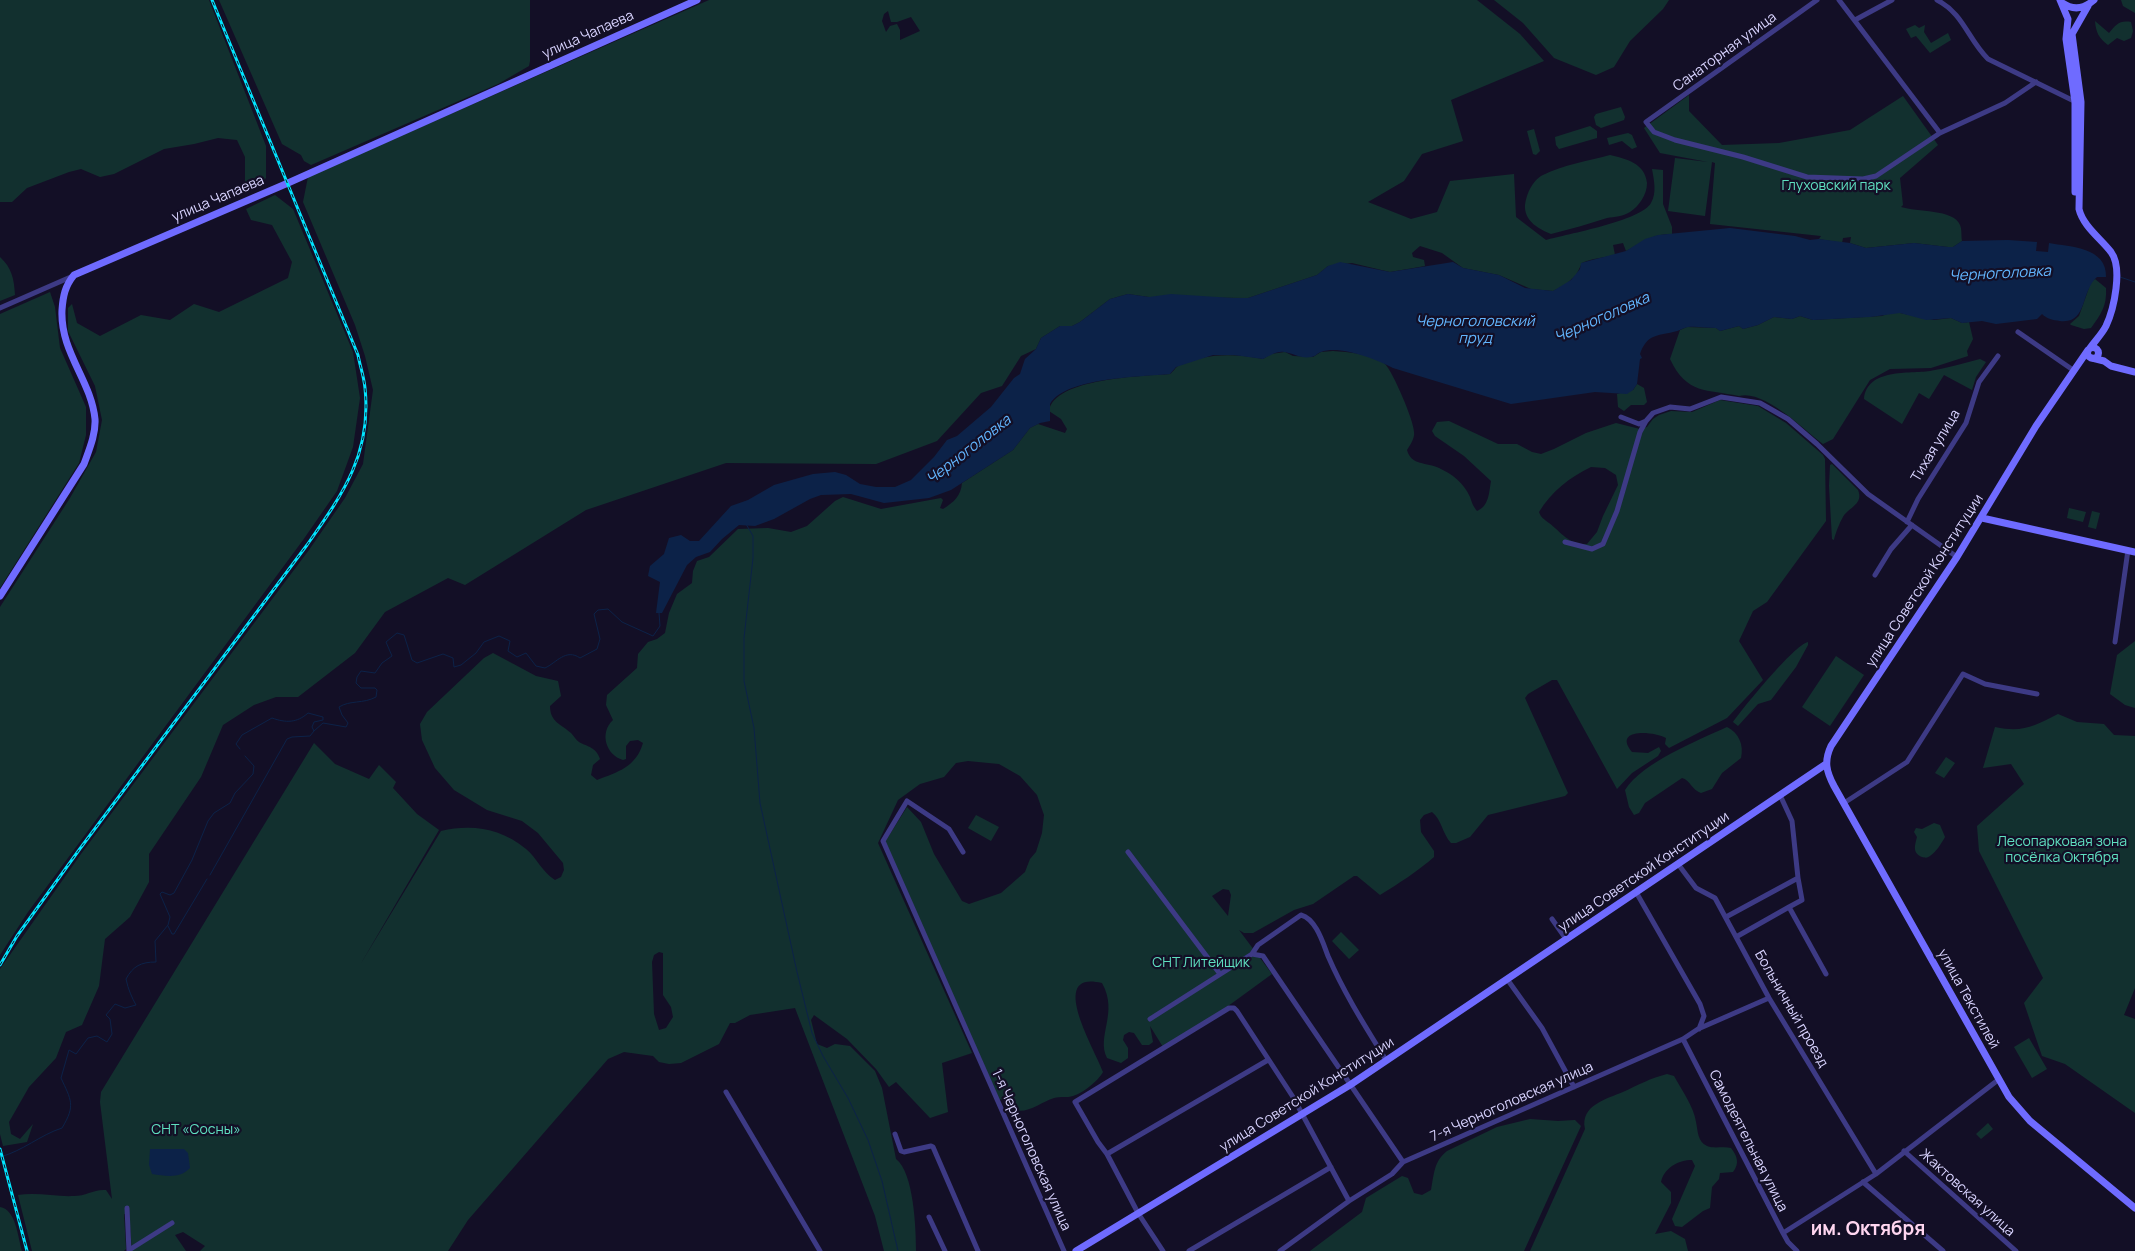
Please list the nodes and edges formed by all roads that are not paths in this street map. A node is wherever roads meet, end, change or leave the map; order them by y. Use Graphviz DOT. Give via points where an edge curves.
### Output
graph roads {
  1 [pos="697,0"];
  2 [pos="1817,0"];
  3 [pos="1839,0"];
  4 [pos="1892,0"];
  5 [pos="1937,0"];
  6 [pos="2060,1"];
  7 [pos="2092,2"];
  8 [pos="1854,20"];
  9 [pos="2036,82"];
  10 [pos="2078,102"];
  11 [pos="1940,133"];
  12 [pos="74,275"];
  13 [pos="0,308"];
  14 [pos="2105,327"];
  15 [pos="2018,332"];
  16 [pos="2089,349"];
  17 [pos="2099,352"];
  18 [pos="1998,356"];
  19 [pos="2092,358"];
  20 [pos="2104,361"];
  21 [pos="2075,368"];
  22 [pos="2135,372"];
  23 [pos="1621,418"];
  24 [pos="1646,422"];
  25 [pos="1982,518"];
  26 [pos="1909,523"];
  27 [pos="1565,542"];
  28 [pos="2132,551"];
  29 [pos="1957,558"];
  30 [pos="1875,575"];
  31 [pos="0,596"];
  32 [pos="2115,642"];
  33 [pos="2037,694"];
  34 [pos="1826,764"];
  35 [pos="1780,795"];
  36 [pos="1844,803"];
  37 [pos="963,852"];
  38 [pos="1128,852"];
  39 [pos="1678,864"];
  40 [pos="1798,878"];
  41 [pos="1636,892"];
  42 [pos="1789,907"];
  43 [pos="1726,917"];
  44 [pos="1552,919"];
  45 [pos="1736,936"];
  46 [pos="1566,939"];
  47 [pos="1252,954"];
  48 [pos="1220,974"];
  49 [pos="1826,974"];
  50 [pos="1507,979"];
  51 [pos="1769,998"];
  52 [pos="1150,1019"];
  53 [pos="1698,1029"];
  54 [pos="1683,1039"];
  55 [pos="1268,1060"];
  56 [pos="1386,1060"];
  57 [pos="1998,1080"];
  58 [pos="1350,1085"];
  59 [pos="1574,1087"];
  60 [pos="726,1092"];
  61 [pos="1302,1114"];
  62 [pos="1007,1125"];
  63 [pos="1000,1126"];
  64 [pos="895,1134"];
  65 [pos="1904,1151"];
  66 [pos="1107,1154"];
  67 [pos="1403,1162"];
  68 [pos="1331,1167"];
  69 [pos="1876,1174"];
  70 [pos="1863,1182"];
  71 [pos="1349,1201"];
  72 [pos="127,1208"];
  73 [pos="2135,1208"];
  74 [pos="1138,1213"];
  75 [pos="929,1217"];
  76 [pos="172,1223"];
  77 [pos="1783,1233"];
  78 [pos="129,1251"];
  79 [pos="820,1251"];
  80 [pos="945,1251"];
  81 [pos="978,1251"];
  82 [pos="1064,1251"];
  83 [pos="1076,1251"];
  84 [pos="1163,1251"];
  85 [pos="1189,1251"];
  86 [pos="1280,1251"];
  87 [pos="1797,1251"];
  88 [pos="1942,1251"];
  89 [pos="2016,1251"];
  1 -- 12 [label="street, улица Чапаева"];
  2 -- 11 [label="street, Санаторная улица" via="1646,122 1654,132 1675,140 1807,177 1847,179 1876,176"];
  3 -- 8 [label="street"];
  4 -- 8 [label="street"];
  5 -- 9 [label="street" via="1950,7 1988,59"];
  6 -- 7 [label="street" via="2076,8"];
  6 -- 10 [label="street" via="2068,20 2066,38"];
  7 -- 10 [label="street" via="2072,34"];
  8 -- 11 [label="street"];
  9 -- 10 [label="street"];
  9 -- 11 [label="street" via="2005,102"];
  10 -- 14 [label="street" via="2079,209 2085,222 2112,253 2116,265 2116,288"];
  12 -- 13 [label="street"];
  12 -- 31 [label="street" via="65,288 62,322 68,350 88,391 95,420 92,443 84,464"];
  14 -- 16 [label="street"];
  14 -- 17 [label="street"];
  15 -- 21 [label="street"];
  16 -- 17 [label="street" via="2095,347"];
  16 -- 19 [label="street" via="2088,356"];
  16 -- 21 [label="street, улица Советской Конституции"];
  17 -- 19 [label="street"];
  17 -- 20 [label="street"];
  18 -- 26 [label="street, Тихая улица" via="1979,382 1966,423 1918,499"];
  19 -- 20 [label="street"];
  19 -- 21 [label="street"];
  20 -- 22 [label="street"];
  21 -- 25 [label="street, улица Советской Конституции" via="2036,426"];
  23 -- 24 [label="street" via="1639,424"];
  24 -- 26 [label="street" via="1653,413 1670,407 1690,409 1721,397 1760,403 1788,419 1868,494"];
  24 -- 27 [label="street" via="1603,544 1592,549"];
  25 -- 28 [label="street"];
  25 -- 29 [label="street, улица Советской Конституции"];
  26 -- 29 [label="street"];
  26 -- 30 [label="street, Тихая улица"];
  28 -- 32 [label="street"];
  29 -- 34 [label="street, улица Советской Конституции" via="1831,746"];
  33 -- 36 [label="street" via="1985,684 1963,674 1907,762"];
  34 -- 35 [label="street, улица Советской Конституции"];
  34 -- 36 [label="street, улица Текстилей" via="1830,779"];
  35 -- 39 [label="street, улица Советской Конституции"];
  35 -- 40 [label="street" via="1792,821"];
  36 -- 57 [label="street, улица Текстилей"];
  37 -- 62 [label="street, 1-я Черноголовская улица" via="949,829 907,801 883,841"];
  38 -- 48 [label="street"];
  39 -- 41 [label="street, улица Советской Конституции"];
  39 -- 43 [label="street, Больничный проезд" via="1696,888 1715,898"];
  40 -- 42 [label="street" via="1802,900"];
  40 -- 43 [label="street"];
  41 -- 46 [label="street, улица Советской Конституции"];
  41 -- 53 [label="street" via="1700,1004 1704,1016"];
  42 -- 45 [label="street"];
  42 -- 49 [label="street"];
  43 -- 45 [label="street, Больничный проезд"];
  44 -- 46 [label="street"];
  45 -- 51 [label="street, Больничный проезд"];
  46 -- 50 [label="street, улица Советской Конституции"];
  47 -- 48 [label="street"];
  47 -- 56 [label="street" via="1258,945 1298,916 1306,917 1322,940 1356,1012"];
  47 -- 58 [label="street" via="1263,956"];
  48 -- 52 [label="street"];
  50 -- 56 [label="street, улица Советской Конституции"];
  50 -- 59 [label="street" via="1542,1028"];
  51 -- 53 [label="street, 7-я Черноголовская улица"];
  51 -- 69 [label="street, Больничный проезд"];
  53 -- 54 [label="street, 7-я Черноголовская улица"];
  54 -- 59 [label="street, 7-я Черноголовская улица"];
  54 -- 77 [label="street, Самодеятельная улица"];
  55 -- 61 [label="street"];
  55 -- 66 [label="street"];
  55 -- 66 [label="street" via="1237,1011 1229,1008 1074,1102"];
  56 -- 58 [label="street, улица Советской Конституции"];
  57 -- 65 [label="street"];
  57 -- 73 [label="street, улица Текстилей" via="2030,1121"];
  58 -- 61 [label="street, улица Советской Конституции"];
  58 -- 67 [label="street"];
  59 -- 67 [label="street, 7-я Черноголовская улица"];
  60 -- 79 [label="street"];
  61 -- 68 [label="street"];
  61 -- 74 [label="street, улица Советской Конституции"];
  62 -- 63 [label="street"];
  62 -- 82 [label="street, 1-я Черноголовская улица"];
  64 -- 81 [label="street" via="901,1151 933,1147"];
  65 -- 69 [label="street"];
  65 -- 89 [label="street, Жактовская улица"];
  66 -- 74 [label="street"];
  67 -- 71 [label="street, 7-я Черноголовская улица" via="1392,1174"];
  68 -- 71 [label="street"];
  68 -- 85 [label="street"];
  69 -- 70 [label="street"];
  70 -- 77 [label="street"];
  70 -- 88 [label="street"];
  71 -- 86 [label="street, 7-я Черноголовская улица"];
  72 -- 78 [label="street"];
  74 -- 83 [label="street, улица Советской Конституции"];
  74 -- 84 [label="street"];
  75 -- 80 [label="street"];
  76 -- 78 [label="street"];
  77 -- 87 [label="street, Самодеятельная улица"];
}
